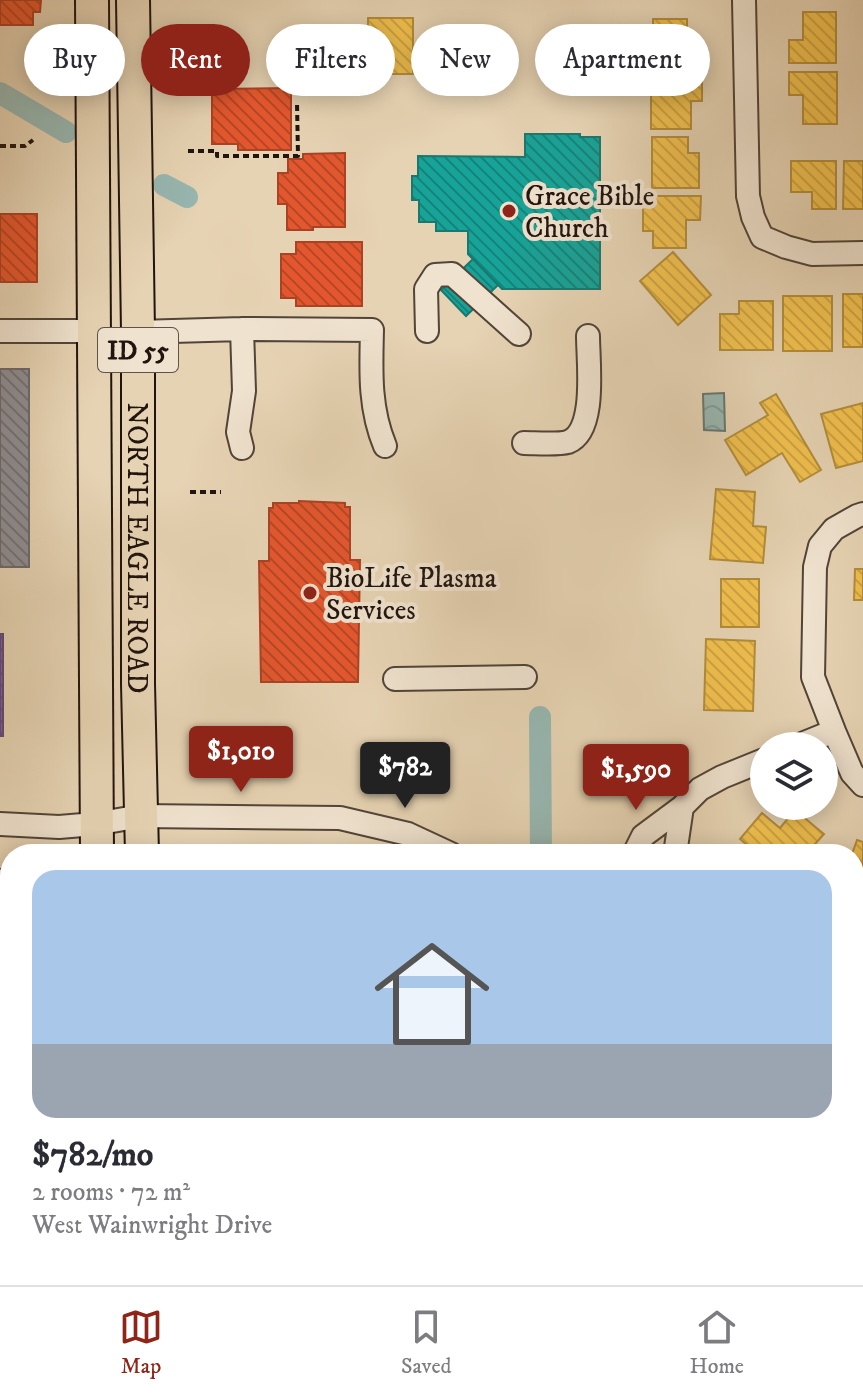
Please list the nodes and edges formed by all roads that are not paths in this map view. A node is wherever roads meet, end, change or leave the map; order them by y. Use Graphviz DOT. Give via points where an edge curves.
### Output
graph roads {
  1 [pos="92,0"];
  2 [pos="133,0"];
  3 [pos="744,0"];
  4 [pos="863,253"];
  5 [pos="242,329"];
  6 [pos="0,331"];
  7 [pos="94,331"];
  8 [pos="427,331"];
  9 [pos="138,332"];
  10 [pos="519,334"];
  11 [pos="588,336"];
  12 [pos="524,443"];
  13 [pos="385,446"];
  14 [pos="242,448"];
  15 [pos="863,514"];
  16 [pos="525,677"];
  17 [pos="395,679"];
  18 [pos="834,731"];
  19 [pos="750,766"];
  20 [pos="863,785"];
  21 [pos="682,807"];
  22 [pos="141,816"];
  23 [pos="0,824"];
  24 [pos="96,839"];
  25 [pos="142,844"];
  26 [pos="430,844"];
  27 [pos="639,844"];
  28 [pos="676,844"];
  1 -- 7 [label="highway, NORTH EAGLE ROAD / ID 55"];
  2 -- 9 [label="highway, NORTH EAGLE ROAD / ID 55"];
  3 -- 4 [label="street" via="748,196 762,237 812,254"];
  5 -- 9 [label="street"];
  5 -- 13 [label="street" via="372,330 371,391"];
  5 -- 14 [label="street"];
  6 -- 7 [label="street"];
  7 -- 24 [label="highway, NORTH EAGLE ROAD / ID 55"];
  8 -- 10 [label="street" via="426,289 435,275 452,274"];
  9 -- 22 [label="highway, NORTH EAGLE ROAD / ID 55"];
  11 -- 12 [label="street" via="587,413 580,433 567,442"];
  15 -- 18 [label="street" via="834,529 820,546 815,567 813,677"];
  16 -- 17 [label="street"];
  18 -- 20 [label="street" via="852,773"];
  19 -- 21 [label="street" via="700,789"];
  21 -- 27 [label="street"];
  21 -- 28 [label="street"];
  22 -- 24 [label="street"];
  22 -- 25 [label="highway, NORTH EAGLE ROAD / ID 55"];
  22 -- 26 [label="street" via="340,818"];
  23 -- 24 [label="street" via="59,827"];
}
